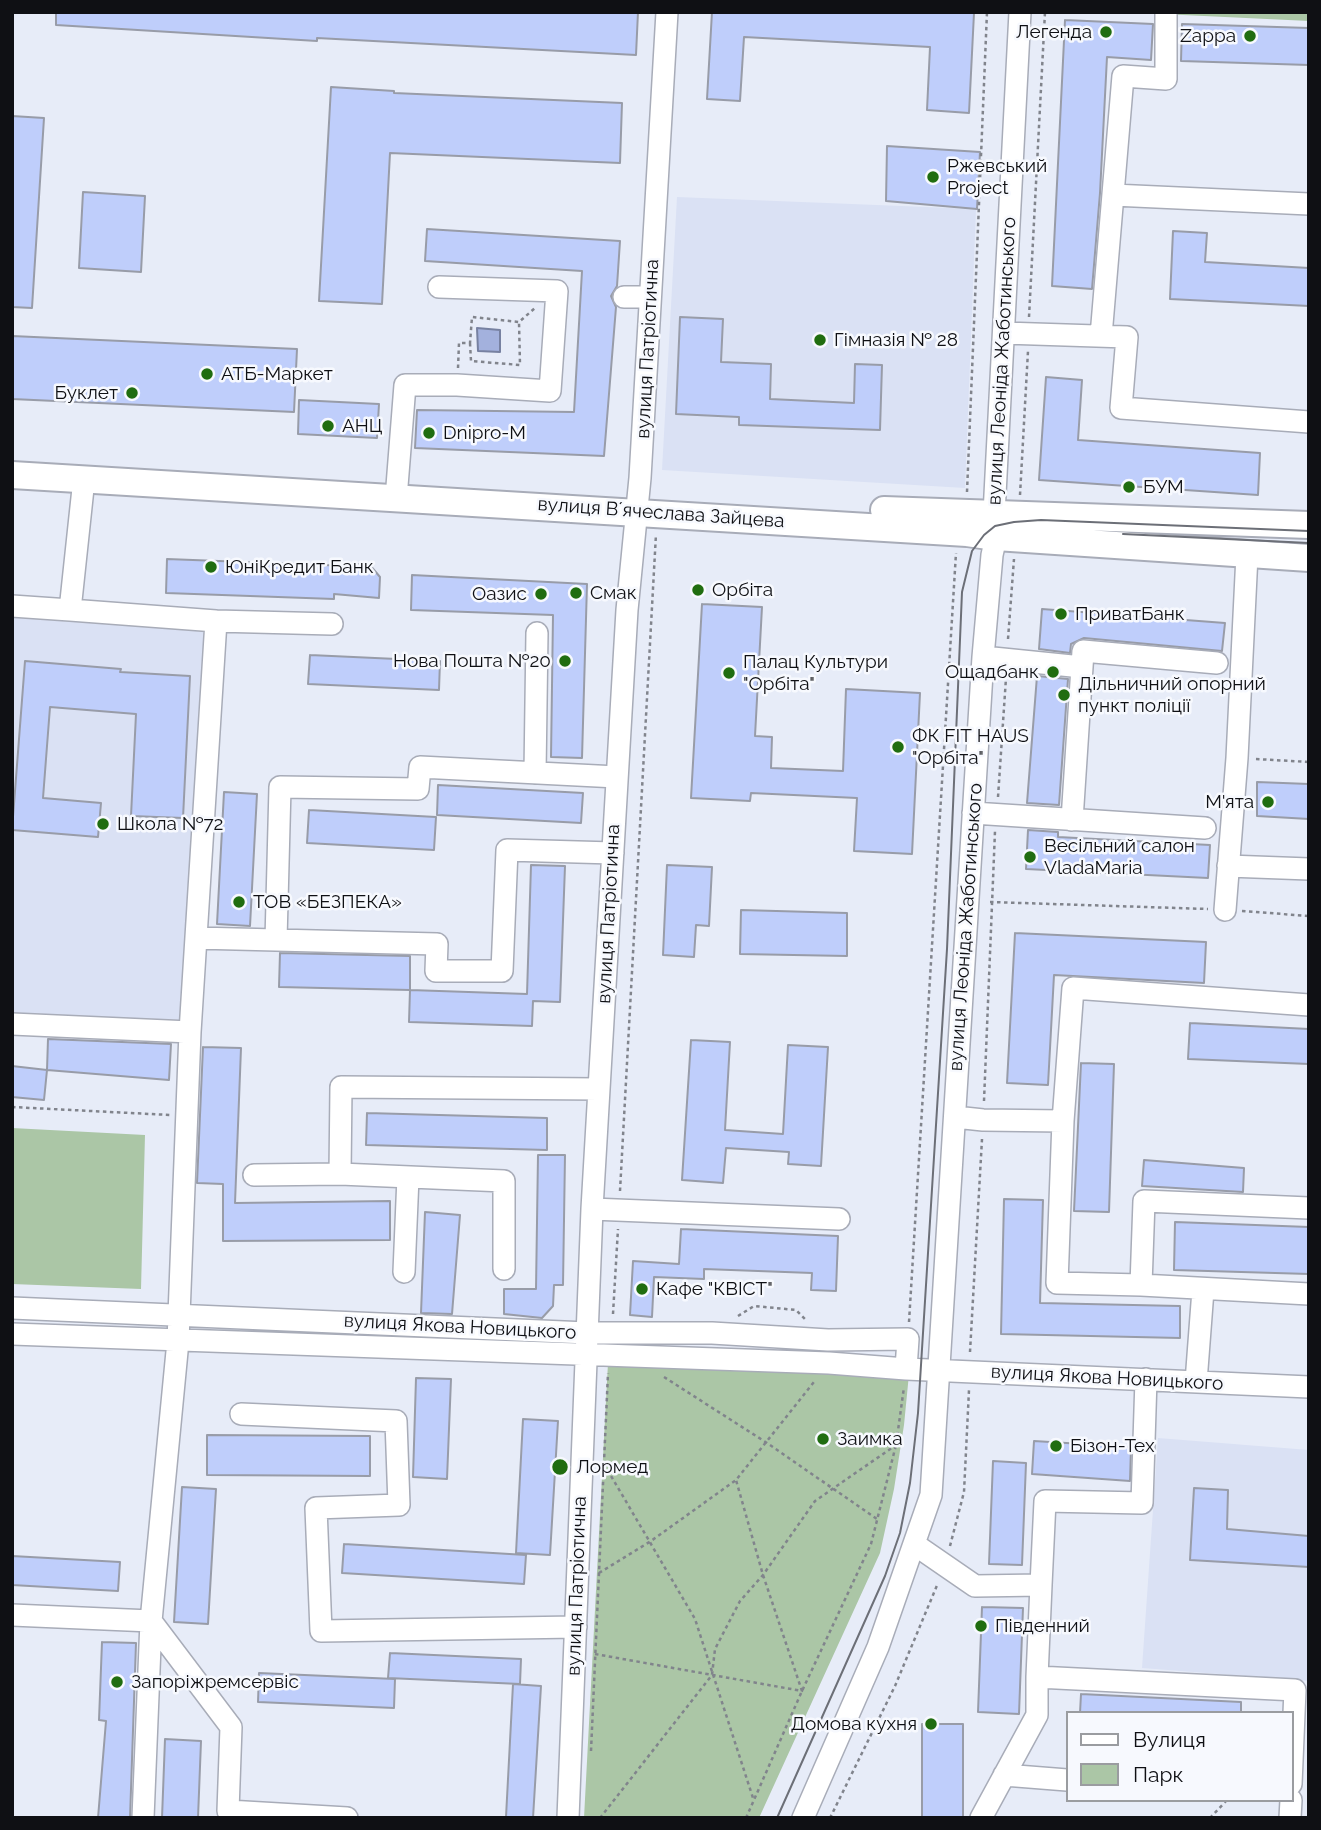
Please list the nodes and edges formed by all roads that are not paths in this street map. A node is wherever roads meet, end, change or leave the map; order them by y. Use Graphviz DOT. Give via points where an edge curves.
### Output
graph roads {
  1 [pos="667,12"];
  2 [pos="1020,12"];
  3 [pos="1166,12"];
  4 [pos="1113,195"];
  5 [pos="1309,204"];
  6 [pos="439,287"];
  7 [pos="624,297"];
  8 [pos="650,298"];
  9 [pos="1004,333"];
  10 [pos="1101,336"];
  11 [pos="1309,422"];
  12 [pos="12,465"];
  13 [pos="12,475"];
  14 [pos="84,479"];
  15 [pos="397,486"];
  16 [pos="638,505"];
  17 [pos="995,526"];
  18 [pos="1309,526"];
  19 [pos="1247,555"];
  20 [pos="1309,558"];
  21 [pos="12,607"];
  22 [pos="70,610"];
  23 [pos="216,621"];
  24 [pos="332,624"];
  25 [pos="537,633"];
  26 [pos="983,657"];
  27 [pos="1217,663"];
  28 [pos="1082,667"];
  29 [pos="535,772"];
  30 [pos="617,777"];
  31 [pos="973,813"];
  32 [pos="1072,820"];
  33 [pos="1205,828"];
  34 [pos="613,853"];
  35 [pos="1228,866"];
  36 [pos="1309,869"];
  37 [pos="1225,910"];
  38 [pos="196,938"];
  39 [pos="276,940"];
  40 [pos="1309,1005"];
  41 [pos="12,1024"];
  42 [pos="190,1032"];
  43 [pos="599,1089"];
  44 [pos="955,1117"];
  45 [pos="1063,1121"];
  46 [pos="340,1174"];
  47 [pos="254,1175"];
  48 [pos="408,1177"];
  49 [pos="1309,1208"];
  50 [pos="592,1209"];
  51 [pos="839,1219"];
  52 [pos="504,1269"];
  53 [pos="404,1272"];
  54 [pos="1141,1285"];
  55 [pos="1203,1290"];
  56 [pos="1309,1294"];
  57 [pos="12,1308"];
  58 [pos="179,1315"];
  59 [pos="587,1333"];
  60 [pos="12,1334"];
  61 [pos="908,1339"];
  62 [pos="178,1341"];
  63 [pos="942,1341"];
  64 [pos="586,1354"];
  65 [pos="906,1369"];
  66 [pos="940,1370"];
  67 [pos="1146,1379"];
  68 [pos="1196,1382"];
  69 [pos="1309,1387"];
  70 [pos="242,1414"];
  71 [pos="914,1544"];
  72 [pos="1041,1586"];
  73 [pos="12,1615"];
  74 [pos="151,1621"];
  75 [pos="576,1627"];
  76 [pos="1037,1677"];
  77 [pos="1293,1737"];
  78 [pos="1004,1775"];
  79 [pos="1066,1780"];
  80 [pos="228,1814"];
  81 [pos="142,1818"];
  82 [pos="347,1818"];
  83 [pos="568,1818"];
  84 [pos="803,1818"];
  85 [pos="981,1818"];
  1 -- 8 [label="street, вулиця Патріотична"];
  2 -- 9 [label="street, вулиця Леоніда Жаботинського"];
  3 -- 4 [label="street" via="1166,79 1123,76"];
  4 -- 5 [label="street"];
  4 -- 10 [label="street"];
  6 -- 15 [label="street" via="556,291 550,391 405,385"];
  7 -- 8 [label="street"];
  8 -- 16 [label="street, вулиця Патріотична"];
  9 -- 10 [label="street"];
  9 -- 17 [label="street, вулиця Леоніда Жаботинського"];
  10 -- 11 [label="street" via="1127,337 1121,408"];
  12 -- 15 [label="main road, вулиця Вʼячеслава Зайцева"];
  13 -- 14 [label="main road, вулиця Вʼячеслава Зайцева"];
  14 -- 16 [label="main road, вулиця Вʼячеслава Зайцева"];
  14 -- 22 [label="street"];
  15 -- 16 [label="main road, вулиця Вʼячеслава Зайцева"];
  16 -- 17 [label="main road, вулиця Вʼячеслава Зайцева"];
  16 -- 30 [label="street, вулиця Патріотична"];
  17 -- 18 [label="main road, вулиця Вʼячеслава Зайцева"];
  17 -- 19 [label="main road, вулиця Вʼячеслава Зайцева"];
  17 -- 26 [label="street, вулиця Леоніда Жаботинського"];
  19 -- 20 [label="main road, вулиця Вʼячеслава Зайцева"];
  19 -- 35 [label="street"];
  21 -- 22 [label="street"];
  22 -- 23 [label="street"];
  23 -- 24 [label="street"];
  23 -- 38 [label="street"];
  25 -- 29 [label="street"];
  26 -- 28 [label="street"];
  26 -- 31 [label="street, вулиця Леоніда Жаботинського"];
  27 -- 28 [label="street" via="1083,651"];
  28 -- 32 [label="street"];
  29 -- 30 [label="street"];
  29 -- 39 [label="street" via="420,766 418,789 280,787"];
  30 -- 34 [label="street, вулиця Патріотична"];
  31 -- 32 [label="street"];
  31 -- 44 [label="street, вулиця Леоніда Жаботинського"];
  32 -- 33 [label="street"];
  34 -- 39 [label="street" via="507,850 502,971 436,971 437,944"];
  34 -- 43 [label="street, вулиця Патріотична"];
  35 -- 36 [label="street"];
  35 -- 37 [label="street"];
  38 -- 39 [label="street"];
  38 -- 42 [label="street"];
  40 -- 45 [label="street" via="1073,988"];
  41 -- 42 [label="street"];
  42 -- 58 [label="street"];
  43 -- 46 [label="street" via="341,1087"];
  43 -- 50 [label="street, вулиця Патріотична"];
  44 -- 45 [label="street"];
  44 -- 63 [label="street, вулиця Леоніда Жаботинського"];
  45 -- 54 [label="street" via="1057,1283"];
  46 -- 47 [label="street"];
  46 -- 48 [label="street"];
  48 -- 52 [label="street" via="504,1181"];
  48 -- 53 [label="street"];
  49 -- 54 [label="street" via="1144,1201"];
  50 -- 51 [label="street"];
  50 -- 59 [label="street, вулиця Патріотична"];
  54 -- 55 [label="street"];
  55 -- 56 [label="street"];
  55 -- 68 [label="street"];
  57 -- 58 [label="street, вулиця Якова Новицького"];
  58 -- 59 [label="street, вулиця Якова Новицького"];
  58 -- 62 [label="street"];
  59 -- 61 [label="street, вулиця Якова Новицького"];
  59 -- 64 [label="street, вулиця Патріотична"];
  60 -- 62 [label="street, вулиця Якова Новицького"];
  61 -- 63 [label="street, вулиця Якова Новицького"];
  61 -- 65 [label="street"];
  62 -- 64 [label="street, вулиця Якова Новицького"];
  62 -- 74 [label="street"];
  63 -- 66 [label="street, вулиця Леоніда Жаботинського"];
  64 -- 65 [label="street, вулиця Якова Новицького"];
  64 -- 75 [label="street, вулиця Патріотична"];
  65 -- 66 [label="street, вулиця Якова Новицького"];
  66 -- 67 [label="street, вулиця Якова Новицького"];
  66 -- 71 [label="street, вулиця Леоніда Жаботинського" via="931,1494"];
  67 -- 68 [label="street, вулиця Якова Новицького"];
  67 -- 72 [label="street" via="1142,1503 1045,1501"];
  68 -- 69 [label="street, вулиця Якова Новицького"];
  70 -- 75 [label="street" via="396,1421 399,1506 316,1508 320,1630"];
  71 -- 72 [label="street" via="975,1586"];
  71 -- 84 [label="street, вулиця Леоніда Жаботинського" via="878,1647"];
  72 -- 76 [label="street"];
  73 -- 74 [label="street"];
  74 -- 80 [label="street" via="231,1727"];
  74 -- 81 [label="street"];
  75 -- 83 [label="street, вулиця Патріотична"];
  76 -- 77 [label="street" via="1295,1690"];
  76 -- 78 [label="street" via="1037,1715"];
  78 -- 79 [label="street"];
  78 -- 85 [label="street"];
  80 -- 82 [label="street"];
}
